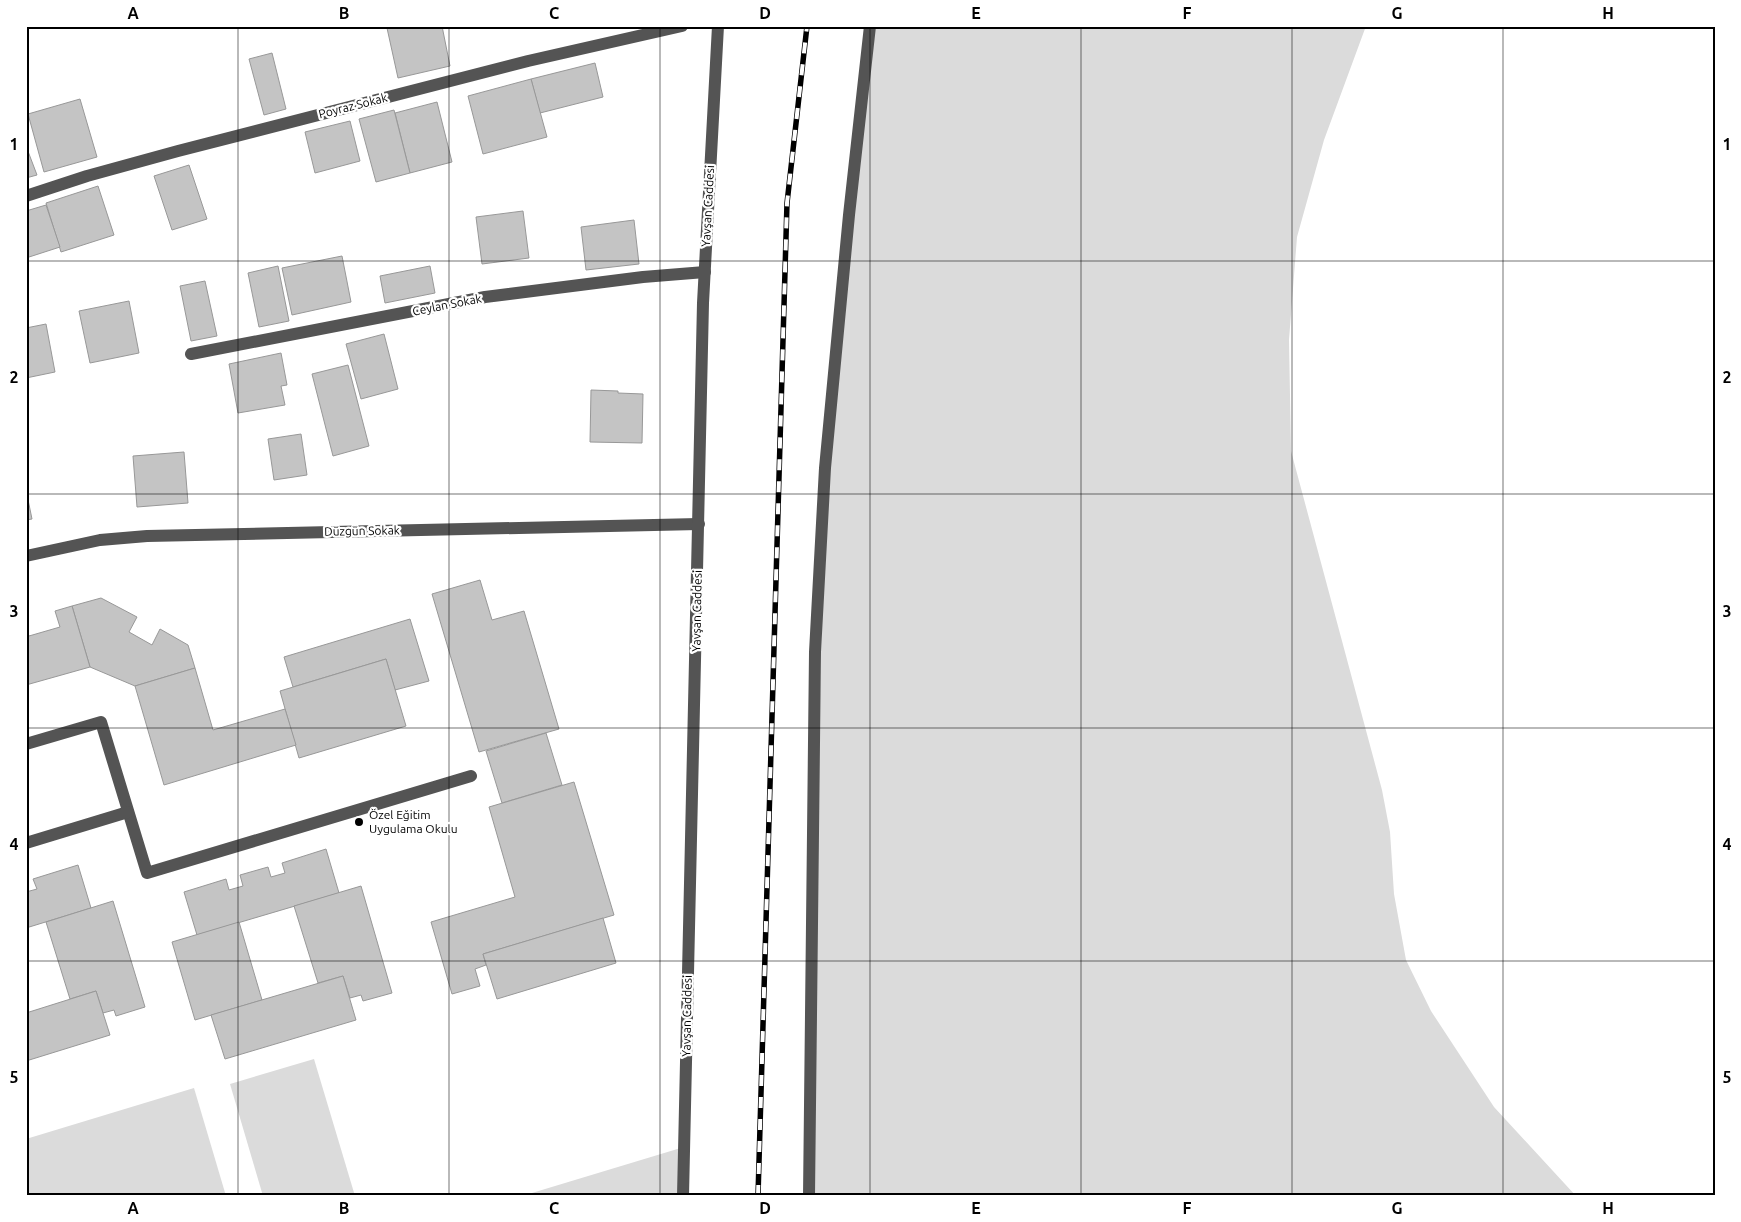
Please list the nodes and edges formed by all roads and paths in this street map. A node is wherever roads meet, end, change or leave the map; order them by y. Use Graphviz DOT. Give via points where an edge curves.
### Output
graph roads {
  1 [pos="682,26"];
  2 [pos="718,26"];
  3 [pos="870,26"];
  4 [pos="26,196"];
  5 [pos="705,272"];
  6 [pos="191,354"];
  7 [pos="699,524"];
  8 [pos="26,556"];
  9 [pos="26,744"];
  10 [pos="471,776"];
  11 [pos="128,812"];
  12 [pos="26,843"];
  13 [pos="683,1196"];
  14 [pos="809,1196"];
  1 -- 4 [label="street, Poyraz Sokak" via="528,61 178,150"];
  2 -- 5 [label="street, Yavşan Caddesi"];
  3 -- 14 [label="street" via="825,468 816,643"];
  5 -- 6 [label="street, Ceylan Sokak" via="485,297"];
  5 -- 7 [label="street, Yavşan Caddesi"];
  7 -- 8 [label="street, Düzgün Sokak" via="147,536 100,540"];
  7 -- 13 [label="street, Yavşan Caddesi"];
  9 -- 11 [label="street" via="101,722"];
  10 -- 11 [label="street" via="147,873"];
  11 -- 12 [label="street"];
}
